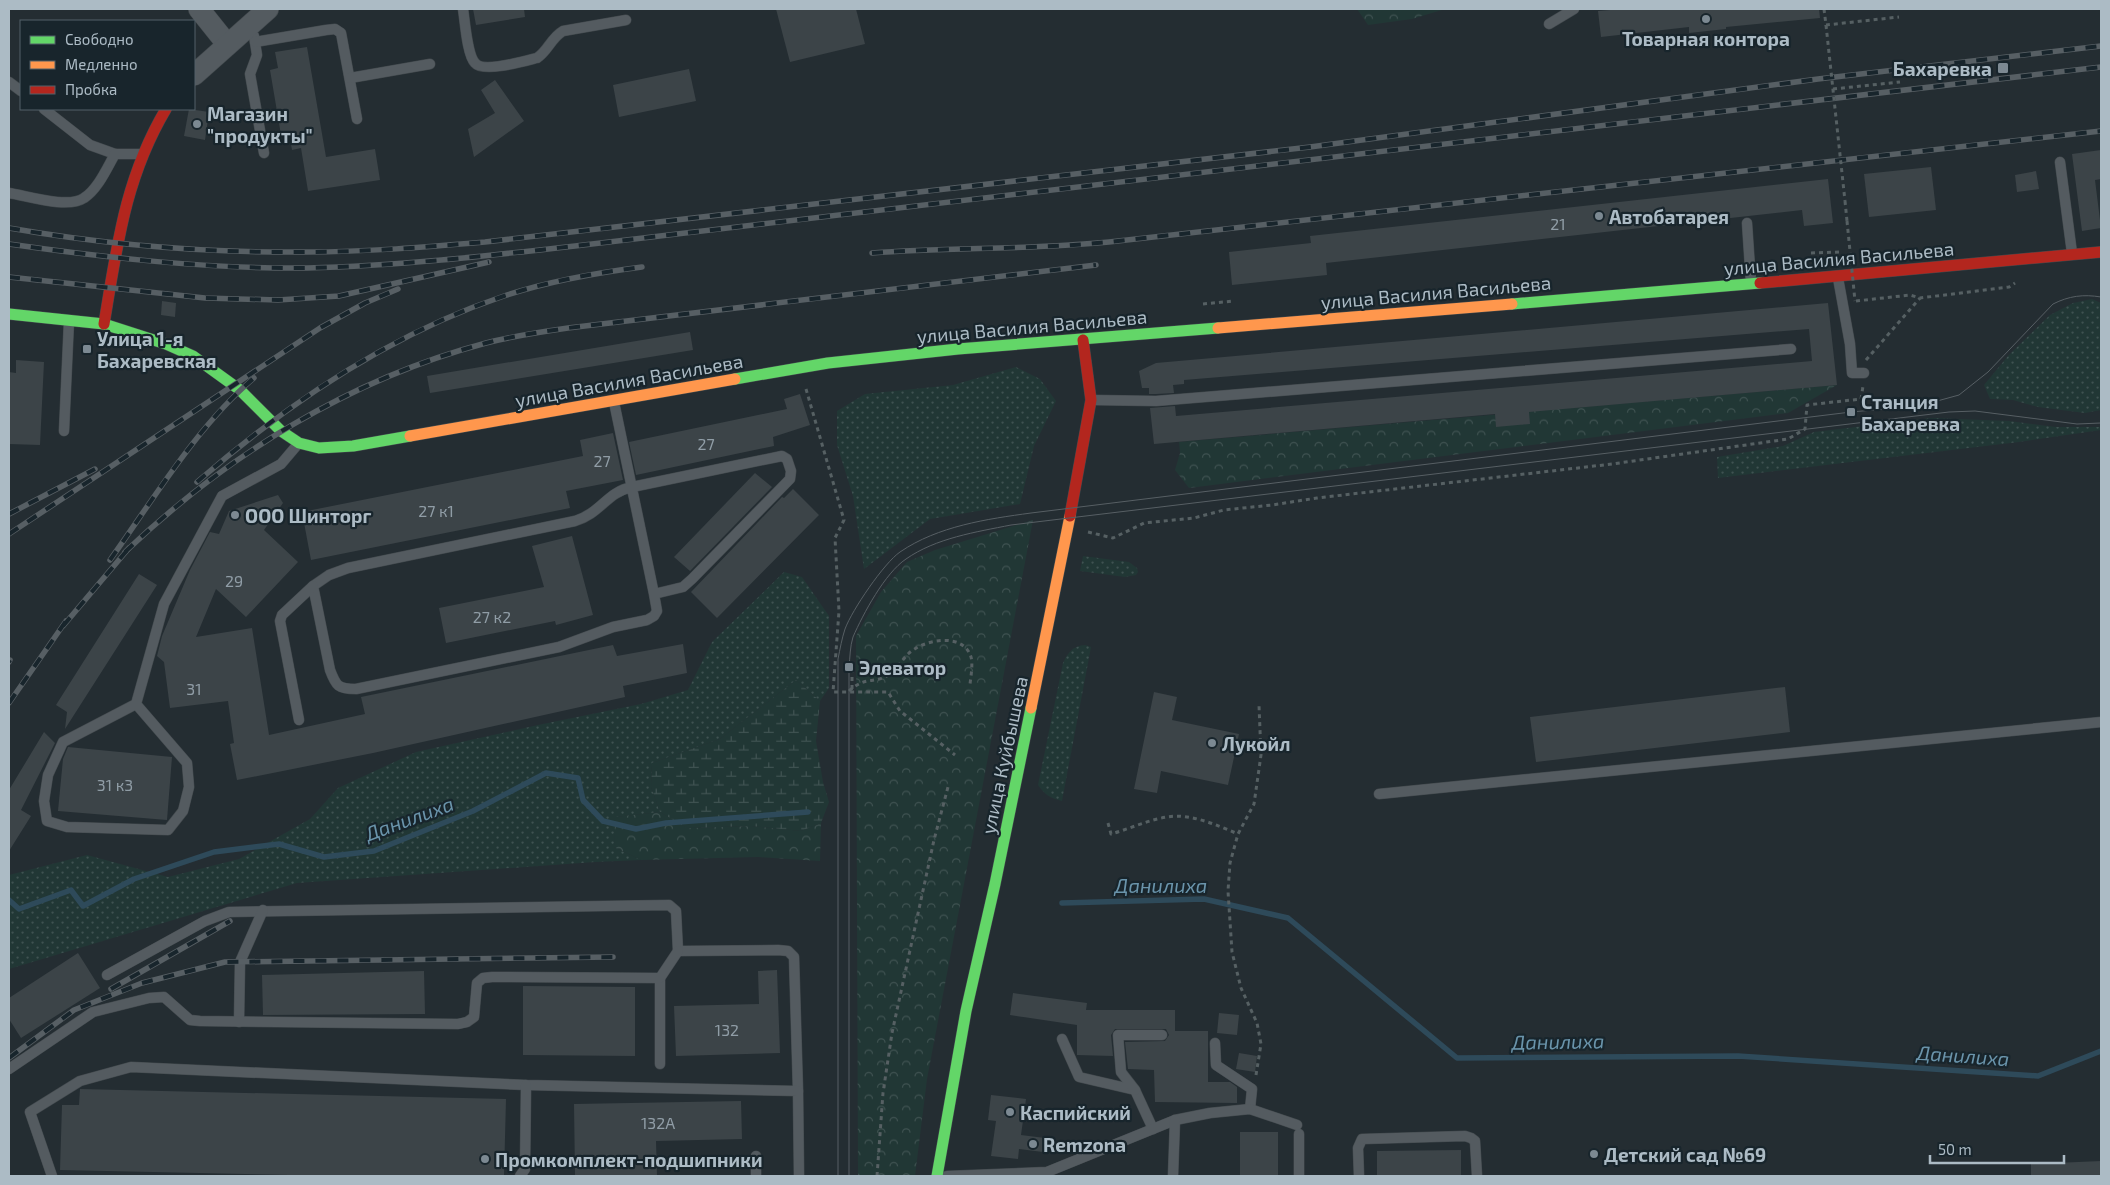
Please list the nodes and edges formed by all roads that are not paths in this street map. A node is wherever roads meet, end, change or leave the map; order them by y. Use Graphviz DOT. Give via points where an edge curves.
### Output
graph roads {
  1 [pos="199,9"];
  2 [pos="268,9"];
  3 [pos="463,9"];
  4 [pos="1574,9"];
  5 [pos="626,20"];
  6 [pos="1550,24"];
  7 [pos="253,32"];
  8 [pos="227,44"];
  9 [pos="430,64"];
  10 [pos="195,74"];
  11 [pos="350,78"];
  12 [pos="9,82"];
  13 [pos="20,90"];
  14 [pos="45,110"];
  15 [pos="165,110"];
  16 [pos="357,119"];
  17 [pos="264,153"];
  18 [pos="115,154"];
  19 [pos="140,154"];
  20 [pos="2060,162"];
  21 [pos="9,193"];
  22 [pos="1746,222"];
  23 [pos="2101,252"];
  24 [pos="2072,255"];
  25 [pos="1838,277"];
  26 [pos="1751,284"];
  27 [pos="9,314"];
  28 [pos="69,320"];
  29 [pos="104,324"];
  30 [pos="1083,340"];
  31 [pos="1790,349"];
  32 [pos="1864,369"];
  33 [pos="1091,400"];
  34 [pos="614,401"];
  35 [pos="64,431"];
  36 [pos="298,443"];
  37 [pos="632,487"];
  38 [pos="313,586"];
  39 [pos="654,594"];
  40 [pos="136,704"];
  41 [pos="299,720"];
  42 [pos="2101,722"];
  43 [pos="1380,794"];
  44 [pos="262,910"];
  45 [pos="678,951"];
  46 [pos="107,975"];
  47 [pos="660,978"];
  48 [pos="239,1022"];
  49 [pos="1162,1035"];
  50 [pos="1062,1039"];
  51 [pos="1215,1043"];
  52 [pos="660,1064"];
  53 [pos="9,1070"];
  54 [pos="526,1085"];
  55 [pos="1135,1090"];
  56 [pos="798,1091"];
  57 [pos="1250,1109"];
  58 [pos="1174,1120"];
  59 [pos="1153,1129"];
  60 [pos="756,1156"];
  61 [pos="1047,1174"];
  62 [pos="52,1176"];
  63 [pos="520,1176"];
  64 [pos="756,1176"];
  65 [pos="799,1176"];
  66 [pos="936,1176"];
  67 [pos="947,1176"];
  68 [pos="1173,1176"];
  69 [pos="1299,1176"];
  70 [pos="1359,1176"];
  71 [pos="1477,1176"];
  1 -- 8 [label="street"];
  2 -- 7 [label="street"];
  3 -- 5 [label="lane" via="471,54 480,67 536,58 563,31"];
  4 -- 6 [label="lane"];
  7 -- 8 [label="street"];
  7 -- 11 [label="lane" via="335,29 341,33"];
  7 -- 17 [label="lane" via="257,56 250,74"];
  8 -- 10 [label="street"];
  9 -- 11 [label="lane"];
  11 -- 16 [label="lane"];
  12 -- 13 [label="lane"];
  14 -- 18 [label="lane" via="90,145"];
  15 -- 19 [label="main road"];
  18 -- 19 [label="lane"];
  18 -- 21 [label="lane" via="98,183 77,202 65,203"];
  19 -- 29 [label="main road" via="121,229"];
  20 -- 24 [label="lane"];
  22 -- 26 [label="lane"];
  23 -- 24 [label="main road, улица Василия Васильева"];
  24 -- 25 [label="main road, улица Василия Васильева"];
  25 -- 26 [label="main road, улица Василия Васильева"];
  25 -- 32 [label="lane" via="1852,373"];
  26 -- 30 [label="main road, улица Василия Васильева"];
  27 -- 28 [label="main road, улица Василия Васильева"];
  28 -- 29 [label="main road, улица Василия Васильева"];
  28 -- 35 [label="lane"];
  29 -- 36 [label="main road, улица Василия Васильева" via="194,356 240,390 281,431"];
  30 -- 33 [label="main road, улица Куйбышева"];
  30 -- 34 [label="main road, улица Василия Васильева" via="828,363"];
  31 -- 33 [label="lane" via="1156,401"];
  33 -- 66 [label="main road, улица Куйбышева" via="995,884 966,1011"];
  34 -- 36 [label="main road, улица Василия Васильева" via="353,446 319,448"];
  34 -- 37 [label="lane"];
  36 -- 40 [label="lane" via="280,464 222,496 164,604"];
  37 -- 38 [label="lane" via="619,490 587,517 348,568"];
  37 -- 39 [label="lane"];
  37 -- 39 [label="lane" via="782,456 787,459 790,471 788,482 692,579 682,587"];
  38 -- 39 [label="lane" via="330,670 335,683 344,689 558,647 613,627 647,620 657,611"];
  38 -- 41 [label="lane" via="282,614 280,621"];
  40 -- 40 [label="lane" via="63,742 48,775 44,801 47,821 66,827 168,830 183,811 189,787 187,762"];
  42 -- 43 [label="lane"];
  44 -- 45 [label="lane" via="659,904 669,905 676,911"];
  44 -- 46 [label="lane" via="217,915"];
  44 -- 48 [label="lane" via="240,962"];
  45 -- 47 [label="lane"];
  45 -- 56 [label="lane" via="778,950 788,951 794,957"];
  47 -- 48 [label="lane" via="483,978 477,983 474,1017 458,1024"];
  47 -- 52 [label="lane"];
  48 -- 53 [label="lane" via="190,1020 164,997 158,996 93,1012"];
  49 -- 55 [label="lane" via="1118,1035 1121,1072"];
  50 -- 55 [label="lane" via="1079,1077"];
  51 -- 57 [label="lane" via="1216,1066 1252,1089"];
  54 -- 56 [label="lane"];
  54 -- 62 [label="lane" via="132,1067 80,1081 30,1112"];
  54 -- 63 [label="lane" via="525,1169"];
  55 -- 59 [label="lane"];
  56 -- 65 [label="lane"];
  57 -- 58 [label="lane"];
  57 -- 69 [label="lane" via="1298,1130"];
  58 -- 59 [label="lane"];
  58 -- 68 [label="lane"];
  59 -- 61 [label="lane"];
  60 -- 64 [label="lane"];
  61 -- 67 [label="lane"];
  70 -- 71 [label="lane" via="1358,1148 1362,1140 1465,1136 1475,1141"];
}
